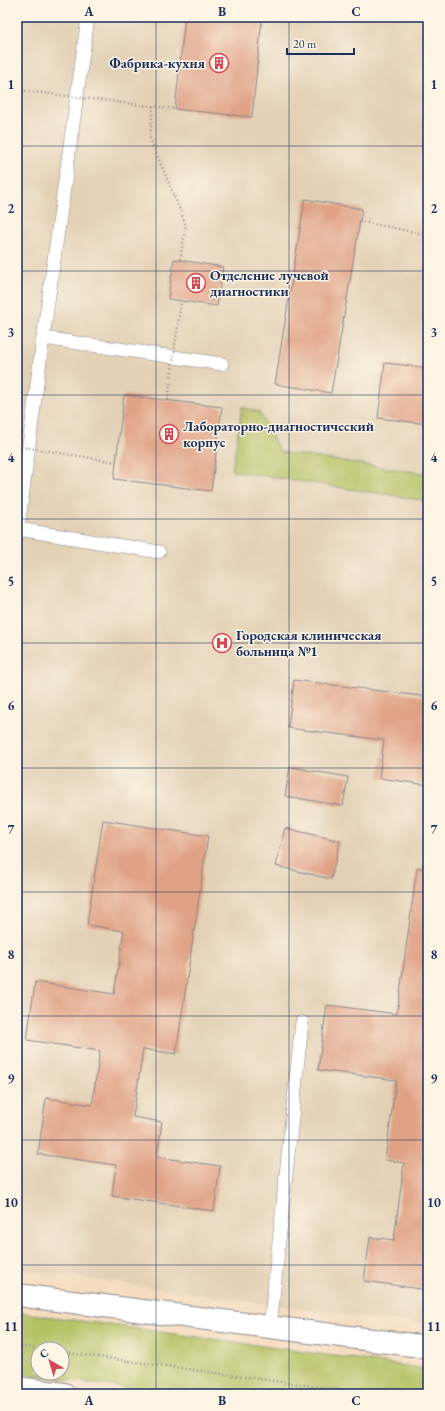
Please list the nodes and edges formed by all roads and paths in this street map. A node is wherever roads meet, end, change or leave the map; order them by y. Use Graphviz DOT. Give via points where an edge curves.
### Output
graph roads {
  1 [pos="88,17"];
  2 [pos="17,90"];
  3 [pos="152,106"];
  4 [pos="175,109"];
  5 [pos="359,221"];
  6 [pos="428,235"];
  7 [pos="180,260"];
  8 [pos="181,301"];
  9 [pos="44,338"];
  10 [pos="222,364"];
  11 [pos="168,400"];
  12 [pos="17,446"];
  13 [pos="116,462"];
  14 [pos="18,533"];
  15 [pos="159,552"];
  16 [pos="302,1022"];
  17 [pos="17,1295"];
  18 [pos="270,1327"];
  19 [pos="17,1346"];
  20 [pos="428,1347"];
  21 [pos="30,1348"];
  22 [pos="70,1353"];
  23 [pos="17,1388"];
  24 [pos="64,1394"];
  25 [pos="371,1394"];
  1 -- 9 [label="lane"];
  2 -- 3 [label="path, bridge"];
  3 -- 4 [label="path, bridge"];
  3 -- 7 [label="path" via="150,138 186,225"];
  5 -- 6 [label="path"];
  8 -- 11 [label="path, bridge"];
  9 -- 10 [label="lane"];
  9 -- 14 [label="lane"];
  12 -- 13 [label="path, bridge"];
  14 -- 15 [label="lane"];
  16 -- 18 [label="lane"];
  17 -- 18 [label="street"];
  18 -- 20 [label="street"];
  19 -- 21 [label="path"];
  22 -- 25 [label="path"];
  23 -- 24 [label="street"];
}
